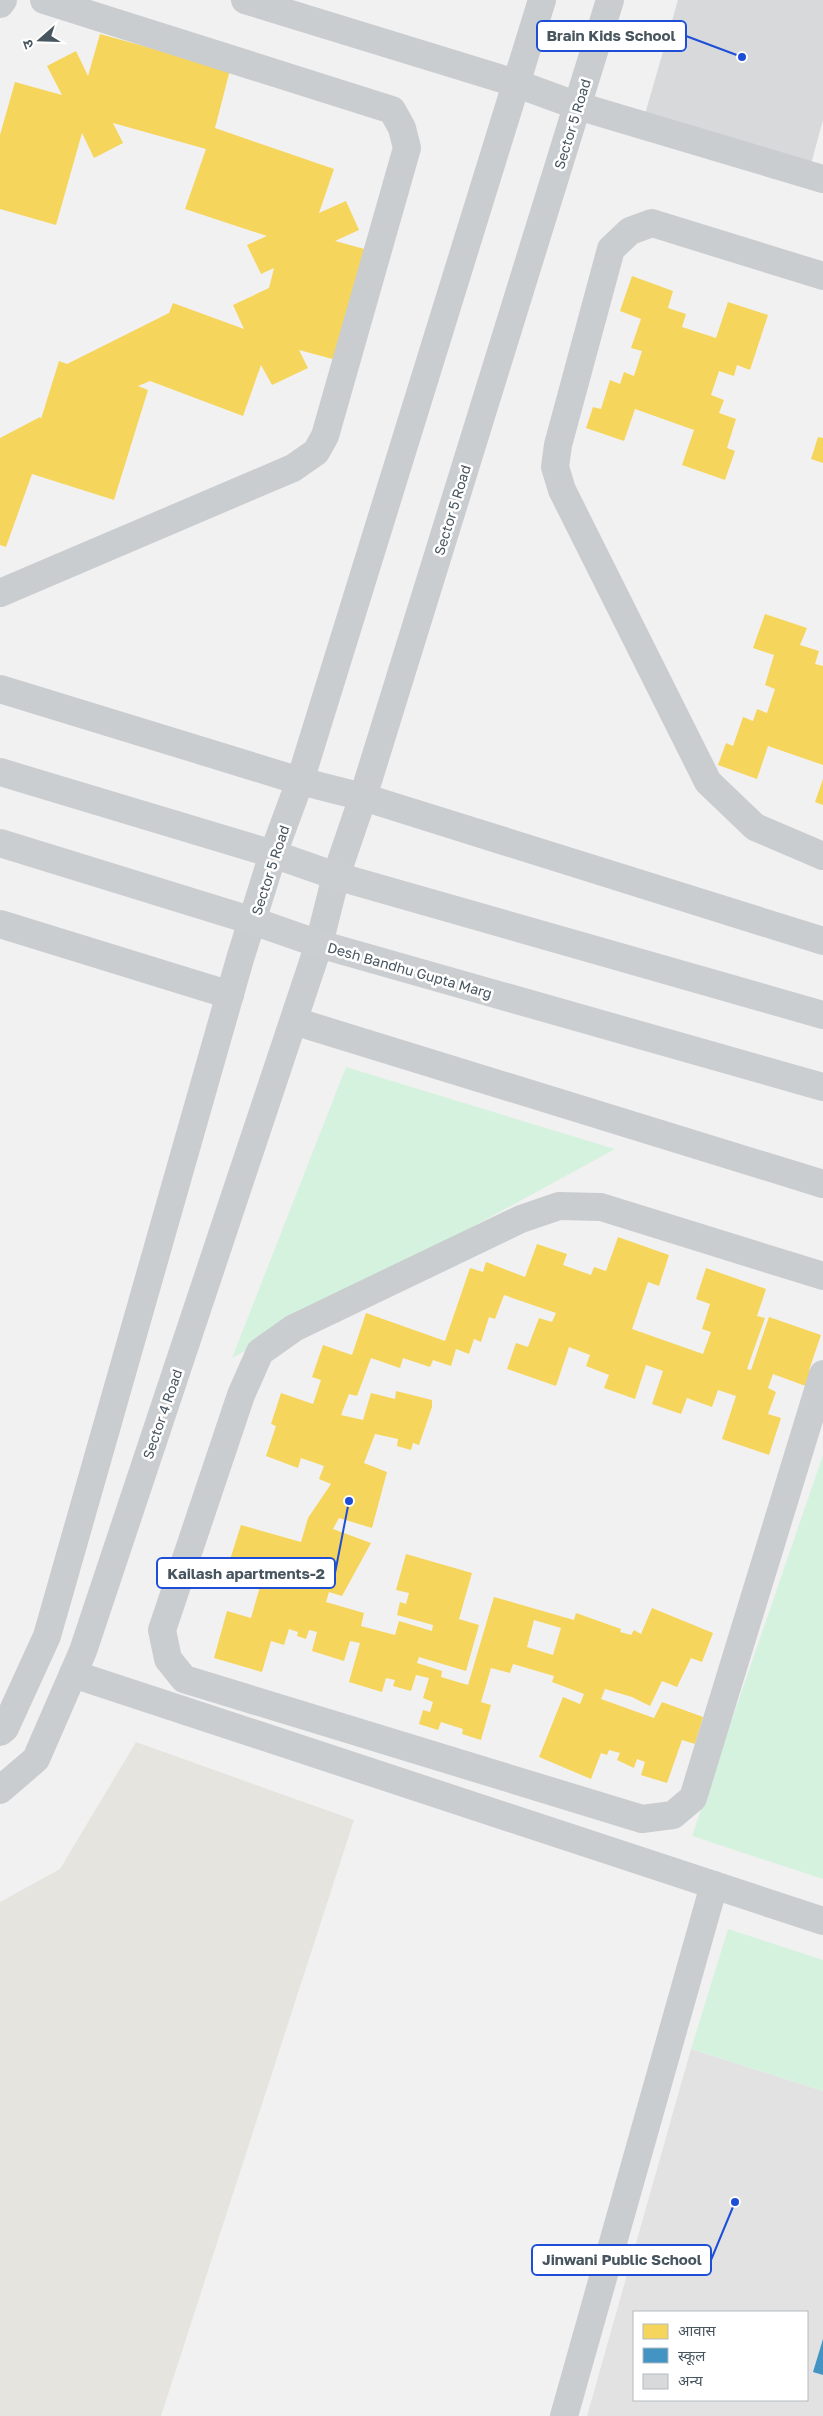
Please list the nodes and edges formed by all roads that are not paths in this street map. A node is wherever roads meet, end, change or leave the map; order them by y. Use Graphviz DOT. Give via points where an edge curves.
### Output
graph roads {
  1 [pos="3,0"];
  2 [pos="44,0"];
  3 [pos="246,0"];
  4 [pos="542,0"];
  5 [pos="610,0"];
  6 [pos="0,4"];
  7 [pos="515,83"];
  8 [pos="578,106"];
  9 [pos="823,179"];
  10 [pos="823,276"];
  11 [pos="0,593"];
  12 [pos="0,689"];
  13 [pos="0,772"];
  14 [pos="300,781"];
  15 [pos="363,797"];
  16 [pos="0,843"];
  17 [pos="273,854"];
  18 [pos="823,856"];
  19 [pos="336,876"];
  20 [pos="253,921"];
  21 [pos="0,924"];
  22 [pos="823,941"];
  23 [pos="319,944"];
  24 [pos="230,995"];
  25 [pos="823,1014"];
  26 [pos="294,1021"];
  27 [pos="823,1087"];
  28 [pos="823,1184"];
  29 [pos="823,1276"];
  30 [pos="823,1374"];
  31 [pos="73,1674"];
  32 [pos="0,1732"];
  33 [pos="0,1790"];
  34 [pos="714,1885"];
  35 [pos="823,1921"];
  36 [pos="564,2416"];
  1 -- 6 [label="street"];
  2 -- 11 [label="street" via="392,110 402,128 407,148 324,436 316,452 293,468"];
  3 -- 7 [label="street"];
  4 -- 7 [label="street, Sector 5 Road"];
  5 -- 8 [label="street, Sector 5 Road"];
  7 -- 8 [label="street"];
  7 -- 14 [label="street, Sector 5 Road"];
  8 -- 9 [label="street"];
  8 -- 15 [label="street, Sector 5 Road"];
  10 -- 18 [label="street" via="652,223 630,231 611,249 558,445 555,467 562,490 708,782 756,826"];
  12 -- 14 [label="street"];
  13 -- 17 [label="street"];
  14 -- 15 [label="street"];
  14 -- 17 [label="street, Sector 5 Road"];
  15 -- 19 [label="street, Sector 5 Road"];
  15 -- 22 [label="street"];
  16 -- 20 [label="street, Desh Bandhu Gupta Marg"];
  17 -- 19 [label="street"];
  17 -- 20 [label="street, Sector 5 Road"];
  19 -- 23 [label="street, Sector 5 Road"];
  19 -- 25 [label="street"];
  20 -- 23 [label="street, Desh Bandhu Gupta Marg"];
  20 -- 24 [label="street, Sector 5 Road"];
  21 -- 24 [label="street"];
  23 -- 26 [label="street, Sector 5 Road"];
  23 -- 27 [label="street, Desh Bandhu Gupta Marg"];
  24 -- 32 [label="street" via="48,1636 5,1728"];
  26 -- 28 [label="street"];
  26 -- 31 [label="street, Sector 4 Road"];
  29 -- 30 [label="street" via="601,1207 559,1206 521,1219 294,1328 260,1352 241,1394 162,1630 168,1659 184,1679 642,1819 673,1815 693,1798"];
  31 -- 33 [label="street, Sector 4 Road" via="36,1759"];
  31 -- 34 [label="street"];
  34 -- 35 [label="street"];
  34 -- 36 [label="street"];
}
